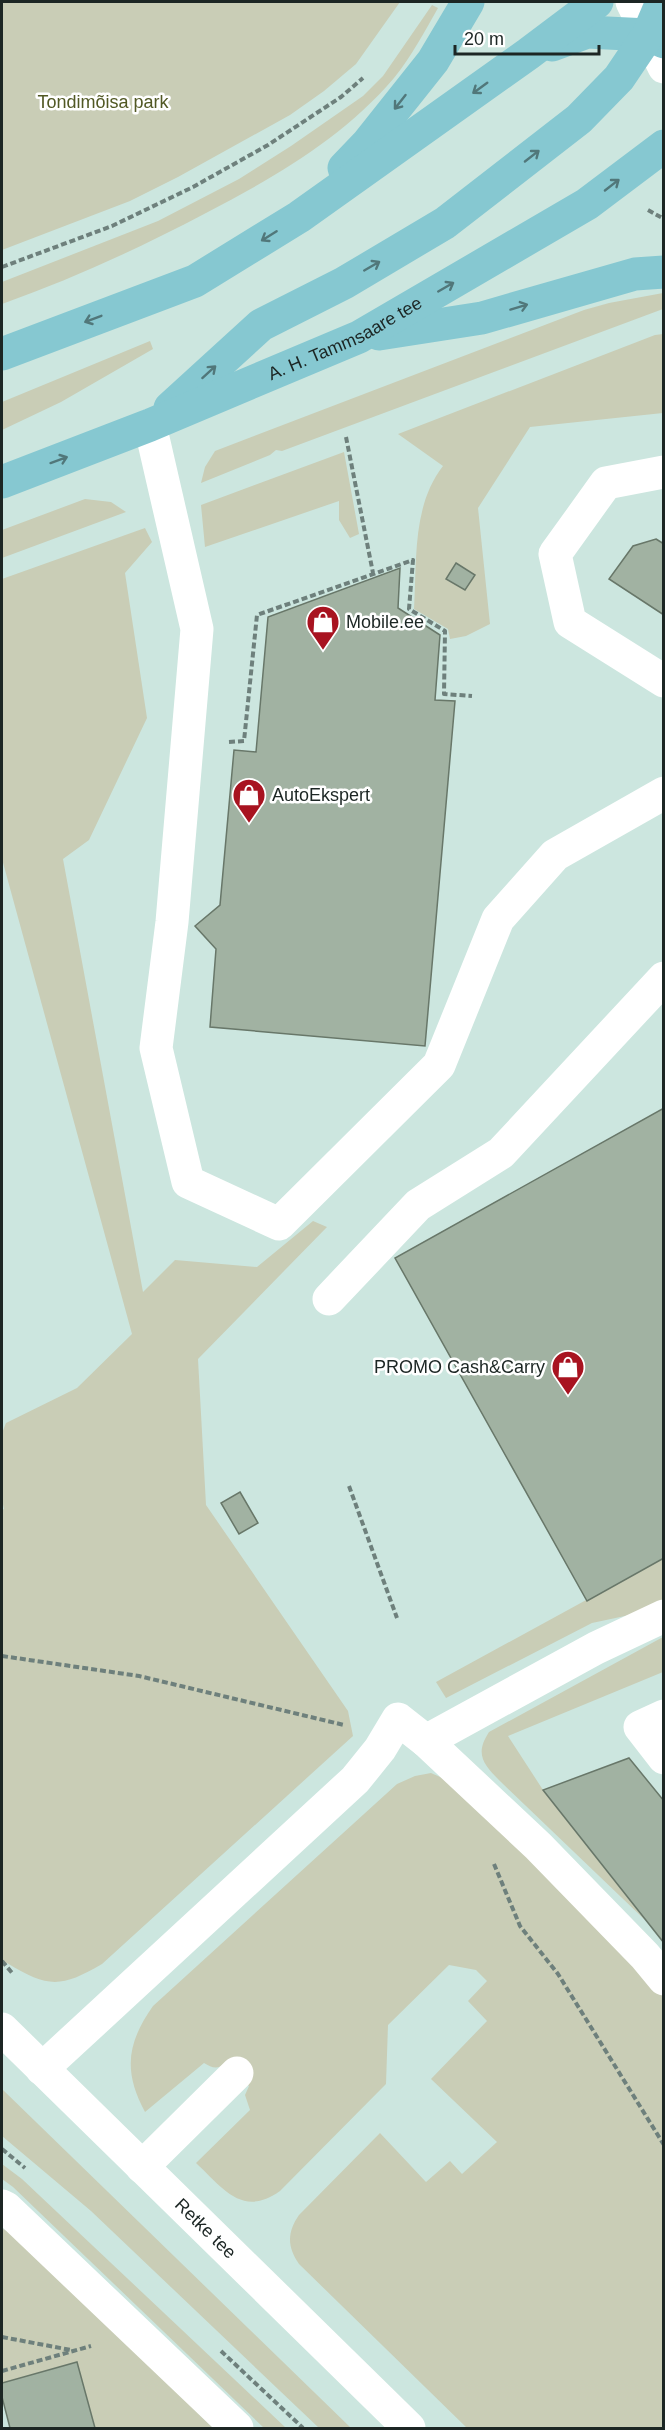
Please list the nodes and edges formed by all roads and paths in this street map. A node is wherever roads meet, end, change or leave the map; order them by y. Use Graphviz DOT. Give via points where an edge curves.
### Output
graph roads {
  1 [pos="468,2"];
  2 [pos="597,2"];
  3 [pos="632,2"];
  4 [pos="662,2"];
  5 [pos="656,39"];
  6 [pos="528,54"];
  7 [pos="663,67"];
  8 [pos="367,74"];
  9 [pos="663,146"];
  10 [pos="649,211"];
  11 [pos="299,217"];
  12 [pos="663,219"];
  13 [pos="2,267"];
  14 [pos="663,272"];
  15 [pos="359,337"];
  16 [pos="2,354"];
  17 [pos="150,425"];
  18 [pos="346,437"];
  19 [pos="663,472"];
  20 [pos="2,482"];
  21 [pos="373,573"];
  22 [pos="663,681"];
  23 [pos="472,696"];
  24 [pos="187,745"];
  25 [pos="663,793"];
  26 [pos="663,978"];
  27 [pos="329,1299"];
  28 [pos="349,1486"];
  29 [pos="663,1616"];
  30 [pos="397,1618"];
  31 [pos="2,1656"];
  32 [pos="663,1716"];
  33 [pos="398,1719"];
  34 [pos="426,1741"];
  35 [pos="663,1758"];
  36 [pos="493,1863"];
  37 [pos="2,1961"];
  38 [pos="13,1974"];
  39 [pos="663,1979"];
  40 [pos="2,2029"];
  41 [pos="42,2069"];
  42 [pos="237,2073"];
  43 [pos="663,2145"];
  44 [pos="142,2167"];
  45 [pos="2,2206"];
  46 [pos="138,2333"];
  47 [pos="2,2337"];
  48 [pos="75,2351"];
  49 [pos="2,2371"];
  50 [pos="237,2428"];
  51 [pos="409,2428"];
  1 -- 11 [label="main road, one-way" via="433,61 367,144"];
  2 -- 6 [label="main road"];
  3 -- 5 [label="street"];
  4 -- 5 [label="main road"];
  5 -- 6 [label="main road" via="587,32"];
  5 -- 7 [label="street"];
  17 -- 5 [label="main road, one-way" via="261,325 344,283 445,223 545,147"];
  6 -- 11 [label="main road, one-way"];
  8 -- 13 [label="path" via="341,97 193,188 112,226"];
  15 -- 9 [label="main road, A. H. Tammsaare tee, one-way" via="587,204"];
  10 -- 12 [label="path"];
  11 -- 16 [label="main road, one-way" via="195,281"];
  15 -- 14 [label="main road, one-way" via="482,318 635,274"];
  15 -- 17 [label="main road, A. H. Tammsaare tee"];
  20 -- 17 [label="main road, A. H. Tammsaare tee, one-way"];
  17 -- 24 [label="street" via="197,629"];
  18 -- 21 [label="path"];
  19 -- 22 [label="street" via="606,483 555,554 570,622"];
  21 -- 23 [label="path" via="413,560 409,609 445,631 444,694"];
  21 -- 24 [label="path" via="257,615 244,741"];
  24 -- 25 [label="street" via="172,922 156,1048 188,1182 279,1224 439,1065 498,919 555,855"];
  26 -- 27 [label="street" via="501,1153 418,1205"];
  28 -- 30 [label="path"];
  29 -- 34 [label="street"];
  31 -- 33 [label="path" via="139,1676 351,1727"];
  32 -- 35 [label="street" via="640,1727"];
  33 -- 34 [label="street"];
  33 -- 41 [label="street" via="355,1780"];
  34 -- 39 [label="street" via="538,1846"];
  36 -- 43 [label="path" via="520,1926 558,1974"];
  37 -- 38 [label="path"];
  40 -- 41 [label="street, Retke tee"];
  41 -- 44 [label="street, Retke tee"];
  42 -- 44 [label="street"];
  44 -- 51 [label="street, Retke tee"];
  45 -- 46 [label="street"];
  46 -- 48 [label="path"];
  46 -- 50 [label="street"];
  47 -- 48 [label="path"];
  48 -- 49 [label="path"];
}
